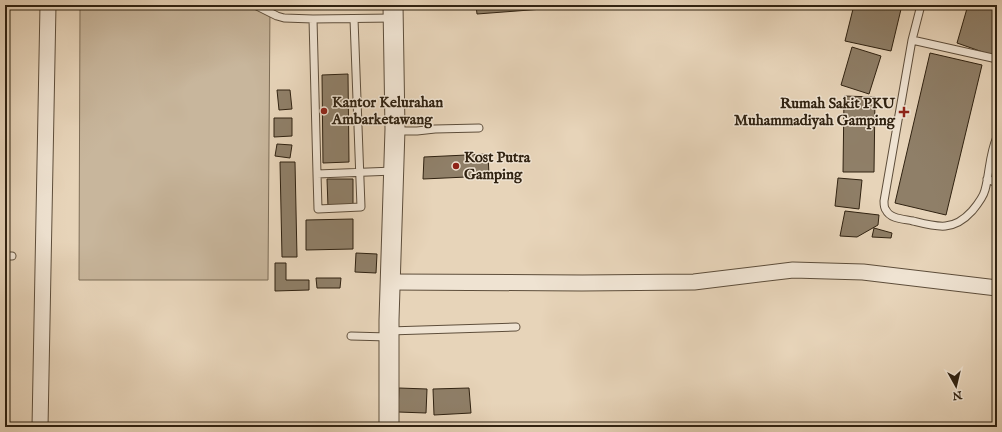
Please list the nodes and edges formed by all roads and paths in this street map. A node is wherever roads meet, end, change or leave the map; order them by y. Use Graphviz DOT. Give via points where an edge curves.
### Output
graph roads {
  1 [pos="48,5"];
  2 [pos="254,5"];
  3 [pos="921,5"];
  4 [pos="393,11"];
  5 [pos="312,19"];
  6 [pos="354,19"];
  7 [pos="912,40"];
  8 [pos="997,59"];
  9 [pos="479,128"];
  10 [pos="395,131"];
  11 [pos="997,137"];
  12 [pos="394,171"];
  13 [pos="360,172"];
  14 [pos="317,174"];
  15 [pos="988,179"];
  16 [pos="997,183"];
  17 [pos="390,282"];
  18 [pos="997,288"];
  19 [pos="516,327"];
  20 [pos="389,334"];
  21 [pos="351,336"];
  22 [pos="40,427"];
  23 [pos="389,427"];
  1 -- 22 [label="street"];
  2 -- 5 [label="lane" via="284,18"];
  3 -- 7 [label="lane"];
  4 -- 6 [label="lane"];
  4 -- 10 [label="street"];
  5 -- 6 [label="lane"];
  5 -- 14 [label="lane"];
  6 -- 13 [label="lane"];
  7 -- 8 [label="lane"];
  7 -- 15 [label="lane" via="884,201 886,210 891,216 936,227 948,227 968,216 984,192"];
  9 -- 10 [label="lane"];
  10 -- 12 [label="street"];
  11 -- 15 [label="lane" via="990,158"];
  12 -- 13 [label="lane"];
  12 -- 17 [label="street"];
  13 -- 14 [label="lane"];
  13 -- 14 [label="lane" via="361,208 318,209"];
  15 -- 16 [label="lane"];
  17 -- 18 [label="street" via="694,282 793,270 863,272"];
  17 -- 20 [label="street"];
  19 -- 20 [label="lane"];
  20 -- 21 [label="lane"];
  20 -- 23 [label="street"];
}
